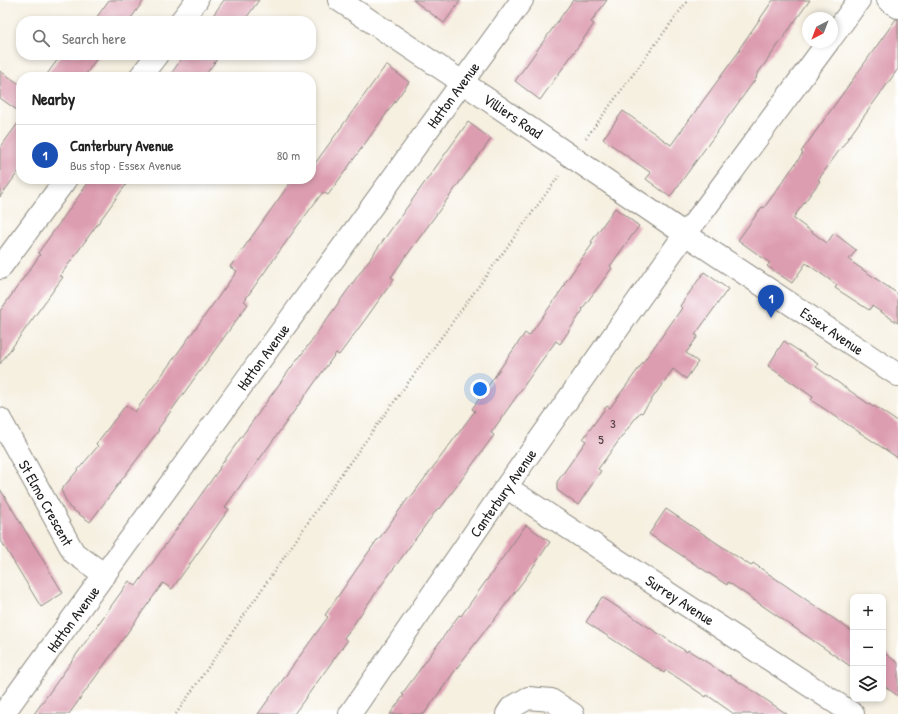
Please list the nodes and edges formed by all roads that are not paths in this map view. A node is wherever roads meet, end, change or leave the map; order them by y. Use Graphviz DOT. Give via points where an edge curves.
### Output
graph roads {
  1 [pos="197,0"];
  2 [pos="339,0"];
  3 [pos="522,0"];
  4 [pos="859,0"];
  5 [pos="888,0"];
  6 [pos="898,7"];
  7 [pos="186,16"];
  8 [pos="838,29"];
  9 [pos="824,48"];
  10 [pos="152,60"];
  11 [pos="144,72"];
  12 [pos="462,82"];
  13 [pos="62,184"];
  14 [pos="685,234"];
  15 [pos="0,268"];
  16 [pos="898,375"];
  17 [pos="0,419"];
  18 [pos="506,487"];
  19 [pos="105,575"];
  20 [pos="4,714"];
  21 [pos="350,714"];
  22 [pos="507,714"];
  23 [pos="573,714"];
  24 [pos="853,714"];
  1 -- 7 [label="street"];
  2 -- 12 [label="street, Villiers Road"];
  3 -- 12 [label="street, Hatton Avenue"];
  4 -- 8 [label="street"];
  5 -- 6 [label="street"];
  9 -- 14 [label="street, Canterbury Avenue"];
  10 -- 11 [label="street"];
  12 -- 14 [label="street, Villiers Road"];
  12 -- 19 [label="street, Hatton Avenue"];
  13 -- 15 [label="street"];
  14 -- 16 [label="street, Essex Avenue"];
  14 -- 18 [label="street, Canterbury Avenue"];
  17 -- 19 [label="street, St Elmo Crescent" via="74,553"];
  18 -- 21 [label="street, Canterbury Avenue"];
  18 -- 24 [label="street, Surrey Avenue"];
  19 -- 20 [label="street, Hatton Avenue"];
  22 -- 23 [label="street" via="511,708 528,698 551,700"];
}
